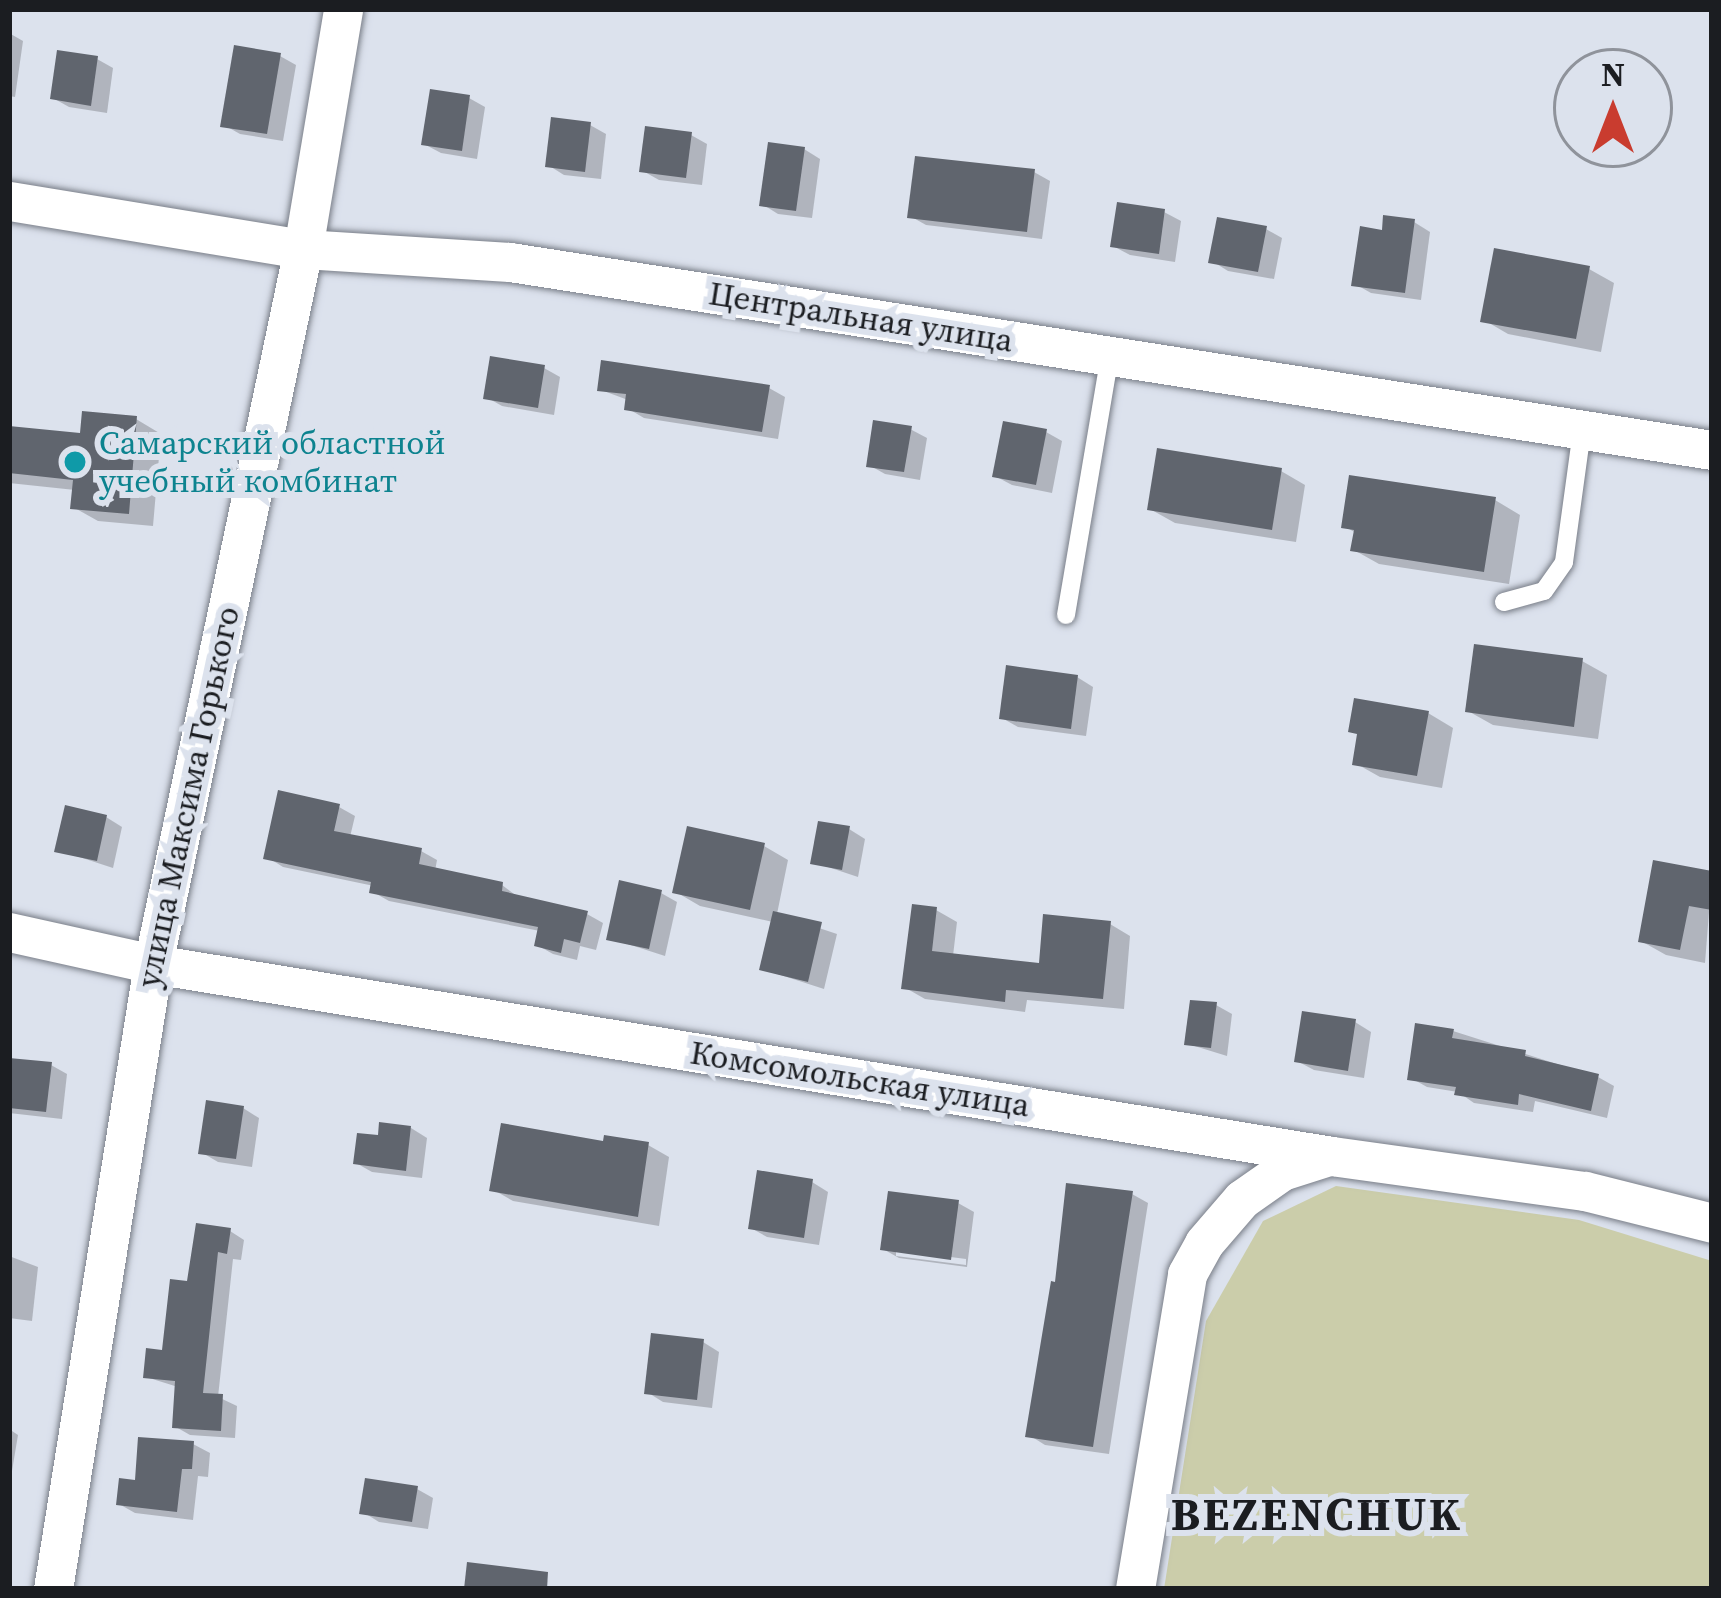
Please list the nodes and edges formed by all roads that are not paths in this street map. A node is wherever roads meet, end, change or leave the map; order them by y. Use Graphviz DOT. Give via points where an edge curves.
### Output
graph roads {
  1 [pos="343,9"];
  2 [pos="9,201"];
  3 [pos="303,249"];
  4 [pos="1110,356"];
  5 [pos="1582,430"];
  6 [pos="1712,450"];
  7 [pos="1504,602"];
  8 [pos="1066,615"];
  9 [pos="9,932"];
  10 [pos="153,964"];
  11 [pos="1332,1156"];
  12 [pos="1712,1223"];
  13 [pos="52,1589"];
  14 [pos="1135,1589"];
  1 -- 3 [label="street, улица Максима Горького"];
  2 -- 3 [label="street, Центральная улица"];
  3 -- 4 [label="street, Центральная улица" via="510,262"];
  3 -- 10 [label="street, улица Максима Горького"];
  4 -- 5 [label="street, Центральная улица"];
  4 -- 8 [label="lane"];
  5 -- 6 [label="street, Центральная улица"];
  5 -- 7 [label="lane" via="1564,562 1544,590"];
  9 -- 10 [label="street, Комсомольская улица"];
  10 -- 11 [label="street, Комсомольская улица"];
  10 -- 13 [label="street, улица Максима Горького"];
  11 -- 12 [label="street, Комсомольская улица" via="1585,1191"];
  11 -- 14 [label="street" via="1261,1183 1221,1219 1187,1274"];
}
